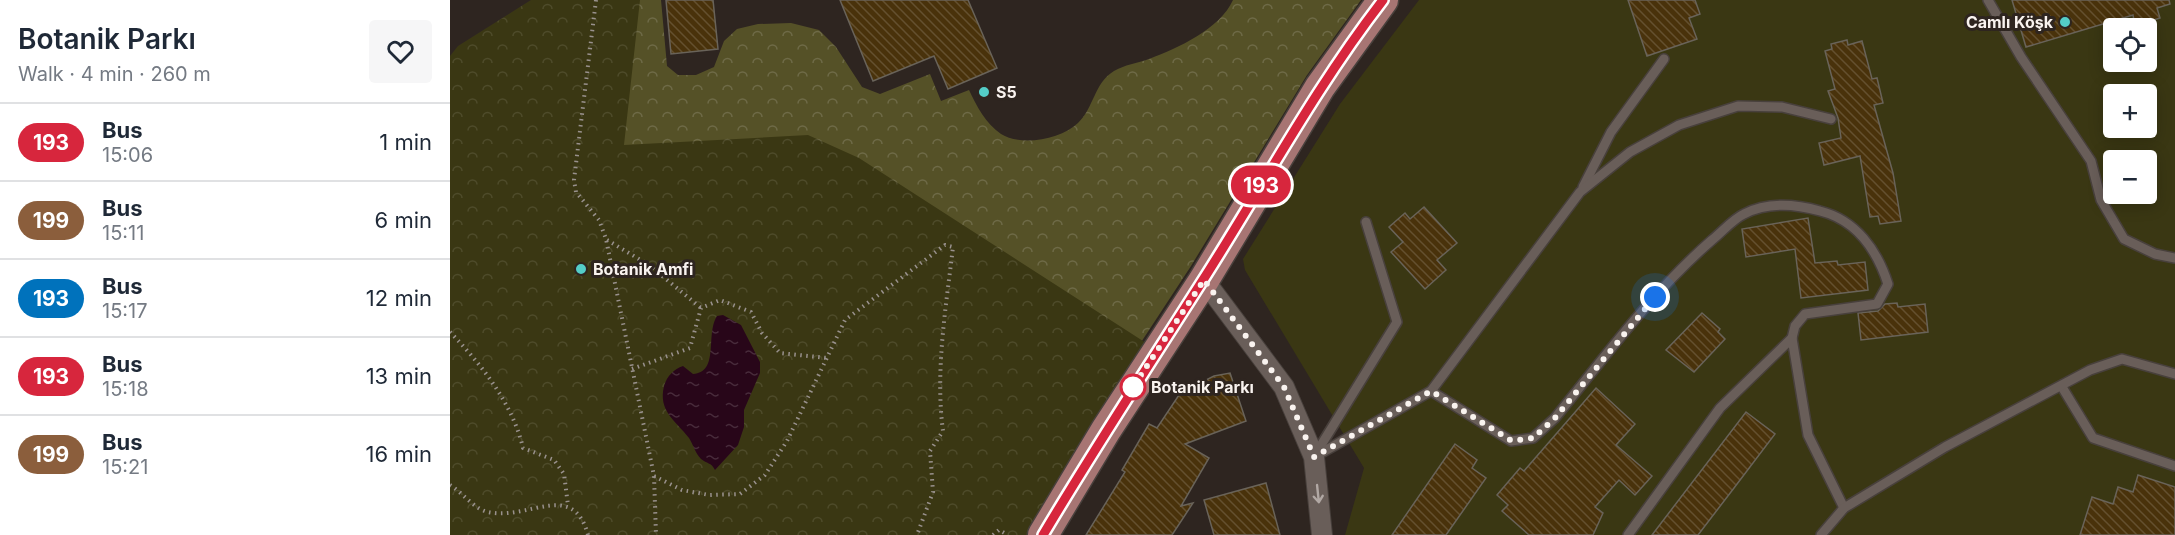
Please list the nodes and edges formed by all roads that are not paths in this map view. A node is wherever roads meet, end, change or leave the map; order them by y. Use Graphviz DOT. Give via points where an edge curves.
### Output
graph roads {
  1 [pos="1383,0"];
  2 [pos="1988,0"];
  3 [pos="1664,59"];
  4 [pos="1831,119"];
  5 [pos="1580,192"];
  6 [pos="1366,222"];
  7 [pos="2175,258"];
  8 [pos="1204,280"];
  9 [pos="1792,338"];
  10 [pos="2175,374"];
  11 [pos="2062,387"];
  12 [pos="1431,391"];
  13 [pos="1314,457"];
  14 [pos="2175,466"];
  15 [pos="1844,508"];
  16 [pos="1827,533"];
  17 [pos="1043,535"];
  18 [pos="1322,535"];
  19 [pos="1628,535"];
  1 -- 8 [label="main road" via="1320,87"];
  2 -- 7 [label="lane" via="2091,161 2101,200 2124,239 2155,254"];
  3 -- 5 [label="lane" via="1611,132"];
  4 -- 5 [label="lane" via="1782,107 1738,106 1679,125 1630,152"];
  5 -- 12 [label="lane"];
  6 -- 13 [label="lane" via="1397,322"];
  8 -- 13 [label="street" via="1284,387"];
  8 -- 17 [label="main road"];
  9 -- 12 [label="lane" via="1805,314 1877,304 1888,284 1880,261 1850,224 1816,210 1774,205 1743,214 1670,279 1555,418 1533,438 1512,441"];
  9 -- 15 [label="lane" via="1808,435"];
  9 -- 19 [label="lane" via="1720,408"];
  10 -- 11 [label="lane" via="2122,359 2090,370"];
  11 -- 14 [label="lane" via="2093,438"];
  11 -- 15 [label="lane" via="1945,447"];
  12 -- 13 [label="lane"];
  13 -- 18 [label="street, one-way"];
  15 -- 16 [label="lane"];
}
